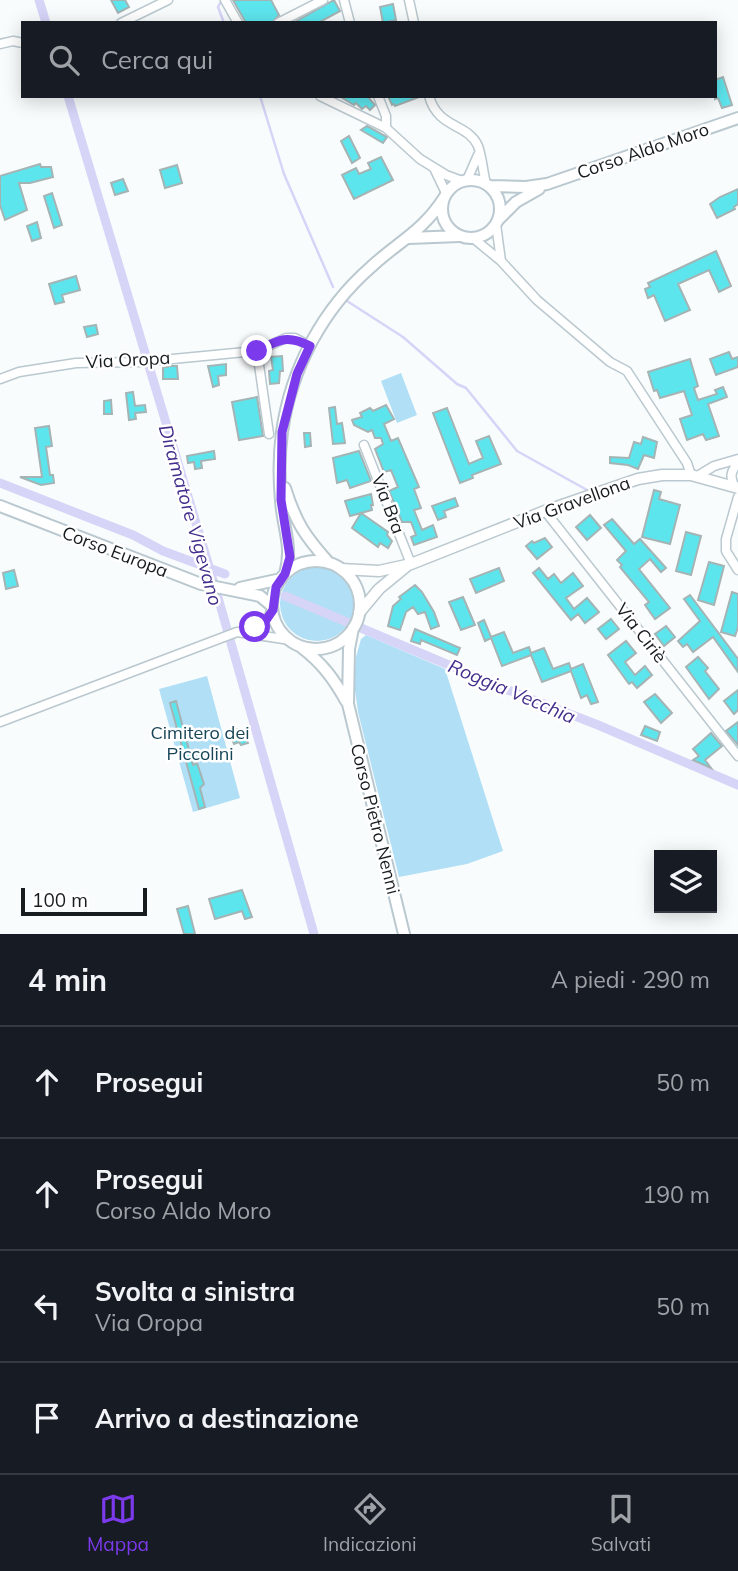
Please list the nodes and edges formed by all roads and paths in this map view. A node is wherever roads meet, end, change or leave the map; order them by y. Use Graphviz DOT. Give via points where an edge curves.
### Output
graph roads {
  1 [pos="168,0"];
  2 [pos="225,0"];
  3 [pos="323,0"];
  4 [pos="344,0"];
  5 [pos="409,0"];
  6 [pos="125,21"];
  7 [pos="237,21"];
  8 [pos="282,21"];
  9 [pos="349,21"];
  10 [pos="414,21"];
  11 [pos="21,43"];
  12 [pos="0,44"];
  13 [pos="324,98"];
  14 [pos="379,98"];
  15 [pos="430,98"];
  16 [pos="738,118"];
  17 [pos="386,128"];
  18 [pos="479,152"];
  19 [pos="432,165"];
  20 [pos="464,180"];
  21 [pos="547,184"];
  22 [pos="488,185"];
  23 [pos="445,196"];
  24 [pos="497,222"];
  25 [pos="459,236"];
  26 [pos="409,238"];
  27 [pos="473,238"];
  28 [pos="502,261"];
  29 [pos="310,346"];
  30 [pos="257,351"];
  31 [pos="0,379"];
  32 [pos="270,434"];
  33 [pos="364,445"];
  34 [pos="738,460"];
  35 [pos="693,476"];
  36 [pos="282,479"];
  37 [pos="737,491"];
  38 [pos="0,506"];
  39 [pos="545,511"];
  40 [pos="329,563"];
  41 [pos="411,564"];
  42 [pos="341,569"];
  43 [pos="738,570"];
  44 [pos="283,576"];
  45 [pos="231,590"];
  46 [pos="272,608"];
  47 [pos="356,622"];
  48 [pos="237,632"];
  49 [pos="293,642"];
  50 [pos="348,704"];
  51 [pos="0,722"];
  52 [pos="738,755"];
  53 [pos="404,934"];
  1 -- 6 [label="street"];
  2 -- 7 [label="street"];
  3 -- 8 [label="street"];
  4 -- 9 [label="street"];
  5 -- 10 [label="street"];
  11 -- 12 [label="street"];
  13 -- 17 [label="street"];
  14 -- 17 [label="street"];
  15 -- 18 [label="street" via="435,112 471,138"];
  16 -- 21 [label="main road, Corso Aldo Moro"];
  17 -- 19 [label="street"];
  18 -- 20 [label="street"];
  18 -- 22 [label="street"];
  19 -- 20 [label="street"];
  19 -- 23 [label="street"];
  20 -- 22 [label="main road"];
  20 -- 23 [label="main road"];
  21 -- 22 [label="main road, Corso Aldo Moro"];
  21 -- 24 [label="main road, Corso Aldo Moro" via="516,202"];
  22 -- 24 [label="main road" via="500,202"];
  23 -- 25 [label="main road" via="442,216"];
  23 -- 26 [label="main road"];
  24 -- 27 [label="main road" via="486,234"];
  24 -- 28 [label="street"];
  25 -- 26 [label="main road"];
  25 -- 27 [label="main road"];
  26 -- 29 [label="main road" via="349,289"];
  27 -- 28 [label="street"];
  28 -- 35 [label="street" via="537,300 627,371"];
  29 -- 30 [label="street, Via Oropa" via="286,338"];
  29 -- 36 [label="main road" via="297,374 282,432"];
  30 -- 31 [label="street, Via Oropa" via="76,363"];
  30 -- 32 [label="street"];
  33 -- 41 [label="street, Via Bra"];
  34 -- 35 [label="street"];
  34 -- 37 [label="street" via="730,472"];
  35 -- 37 [label="street, Via Gravellona"];
  35 -- 39 [label="street, Via Gravellona" via="638,479"];
  36 -- 40 [label="main road" via="294,518"];
  36 -- 44 [label="main road" via="290,557"];
  37 -- 43 [label="street" via="726,551"];
  38 -- 45 [label="main road, Corso Europa" via="201,584"];
  39 -- 41 [label="street, Via Gravellona"];
  39 -- 52 [label="street, Via Ciriè"];
  40 -- 42 [label="main road"];
  40 -- 44 [label="main road" via="305,562"];
  41 -- 42 [label="street, Via Gravellona" via="379,570"];
  41 -- 47 [label="street, Via Gravellona" via="379,589"];
  42 -- 47 [label="main road" via="354,583 360,603"];
  44 -- 45 [label="main road"];
  44 -- 46 [label="main road"];
  45 -- 46 [label="main road, Corso Europa" via="261,596"];
  46 -- 48 [label="street" via="264,623"];
  46 -- 49 [label="main road" via="278,627"];
  47 -- 49 [label="main road" via="338,643 328,647"];
  47 -- 50 [label="main road, Corso Pietro Nenni" via="349,649"];
  48 -- 49 [label="street"];
  48 -- 51 [label="street"];
  49 -- 50 [label="main road, Corso Pietro Nenni" via="332,676"];
  50 -- 53 [label="main road, Corso Pietro Nenni"];
}
